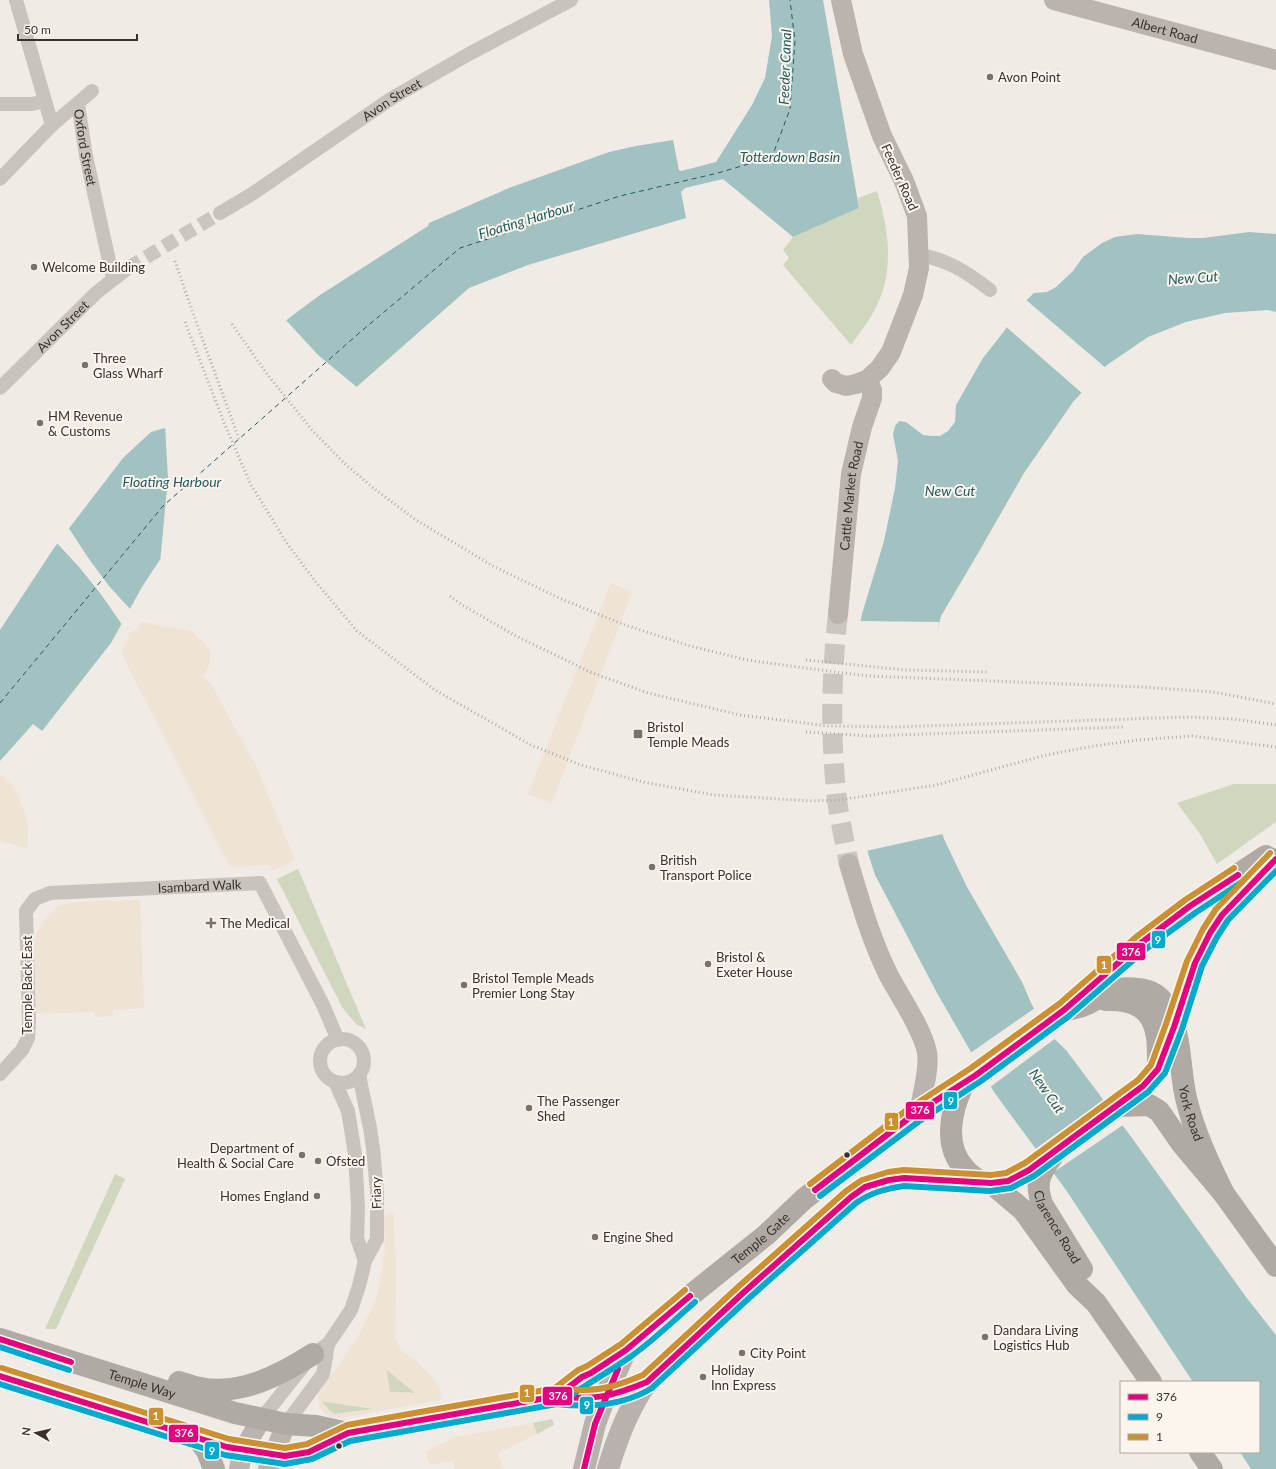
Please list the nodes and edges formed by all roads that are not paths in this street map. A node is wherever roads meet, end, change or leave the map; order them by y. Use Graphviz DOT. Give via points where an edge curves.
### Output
graph roads {
  1 [pos="16,0"];
  2 [pos="571,0"];
  3 [pos="841,0"];
  4 [pos="1054,0"];
  5 [pos="1276,60"];
  6 [pos="92,91"];
  7 [pos="45,101"];
  8 [pos="0,104"];
  9 [pos="78,104"];
  10 [pos="52,125"];
  11 [pos="0,179"];
  12 [pos="220,213"];
  13 [pos="919,255"];
  14 [pos="128,268"];
  15 [pos="113,279"];
  16 [pos="990,290"];
  17 [pos="832,379"];
  18 [pos="867,380"];
  19 [pos="0,388"];
  20 [pos="838,614"];
  21 [pos="1276,850"];
  22 [pos="1276,859"];
  23 [pos="849,864"];
  24 [pos="26,911"];
  25 [pos="1094,1000"];
  26 [pos="1062,1011"];
  27 [pos="1174,1027"];
  28 [pos="338,1040"];
  29 [pos="1158,1069"];
  30 [pos="0,1074"];
  31 [pos="359,1075"];
  32 [pos="970,1079"];
  33 [pos="335,1082"];
  34 [pos="1126,1103"];
  35 [pos="920,1110"];
  36 [pos="1056,1151"];
  37 [pos="986,1182"];
  38 [pos="1224,1194"];
  39 [pos="365,1261"];
  40 [pos="1276,1266"];
  41 [pos="1096,1303"];
  42 [pos="0,1340"];
  43 [pos="321,1349"];
  44 [pos="626,1350"];
  45 [pos="0,1376"];
  46 [pos="1150,1381"];
  47 [pos="647,1382"];
  48 [pos="148,1387"];
  49 [pos="557,1396"];
  50 [pos="605,1398"];
  51 [pos="262,1418"];
  52 [pos="286,1424"];
  53 [pos="348,1433"];
  54 [pos="198,1439"];
  55 [pos="1201,1453"];
  56 [pos="241,1460"];
  57 [pos="270,1462"];
  58 [pos="214,1469"];
  59 [pos="584,1469"];
  60 [pos="608,1469"];
  61 [pos="1212,1469"];
  1 -- 7 [label="street"];
  2 -- 12 [label="street, Avon Street" via="392,98"];
  3 -- 13 [label="street, Feeder Road" via="853,54 882,136 907,188 917,216"];
  4 -- 5 [label="street, Albert Road"];
  6 -- 9 [label="street"];
  7 -- 8 [label="street" via="32,104"];
  7 -- 10 [label="street"];
  9 -- 10 [label="street, Oxford Street"];
  9 -- 15 [label="street, Oxford Street" via="86,156"];
  10 -- 11 [label="street, Oxford Street"];
  13 -- 16 [label="street" via="952,264"];
  13 -- 18 [label="street, Feeder Road" via="913,295 891,352 880,368"];
  14 -- 15 [label="street, Avon Street"];
  15 -- 19 [label="street, Avon Street"];
  17 -- 18 [label="street, Feeder Road" via="846,386"];
  18 -- 20 [label="street, Cattle Market Road" via="872,390 872,398 862,427 852,474"];
  21 -- 26 [label="highway, Temple Gate" via="1190,906 1141,943"];
  22 -- 27 [label="highway" via="1222,915 1210,933 1195,963"];
  23 -- 35 [label="street" via="866,918 888,974 923,1038 928,1062"];
  24 -- 28 [label="street, Isambard Walk" via="35,899 50,893 260,883 323,1005"];
  24 -- 30 [label="street, Temple Back East" via="28,1038 22,1050"];
  25 -- 26 [label="highway, York Road" via="1084,1006"];
  25 -- 27 [label="highway, York Road" via="1106,992 1121,988 1152,992 1166,1006"];
  25 -- 29 [label="highway" via="1131,1002 1147,1013 1153,1020 1157,1037"];
  26 -- 32 [label="highway, Temple Gate"];
  27 -- 29 [label="highway"];
  27 -- 38 [label="highway, York Road" via="1193,1122 1202,1149"];
  28 -- 31 [label="street, Friary" via="351,1042 360,1049 363,1063"];
  28 -- 33 [label="street, Friary" via="330,1043 320,1057 323,1073"];
  29 -- 34 [label="highway"];
  31 -- 33 [label="street" via="346,1083"];
  31 -- 39 [label="street, Friary" via="370,1128 377,1192 377,1239"];
  32 -- 35 [label="highway, Temple Gate"];
  32 -- 37 [label="highway, Clarence Road" via="957,1098 951,1122 951,1144 965,1170"];
  33 -- 39 [label="street, Friary" via="350,1118 357,1185 357,1238"];
  34 -- 36 [label="highway"];
  34 -- 38 [label="highway, York Road" via="1149,1105 1159,1111 1182,1144"];
  35 -- 44 [label="highway, Temple Gate" via="804,1199 766,1235"];
  36 -- 37 [label="highway" via="1030,1170 1008,1181"];
  36 -- 41 [label="highway, Clarence Road" via="1039,1176 1038,1192 1042,1204 1089,1281"];
  37 -- 41 [label="highway, Clarence Road" via="1023,1210 1078,1285"];
  37 -- 47 [label="highway" via="904,1178 865,1187 770,1268"];
  38 -- 40 [label="highway, York Road"];
  39 -- 43 [label="street, Friary" via="351,1310"];
  41 -- 46 [label="highway, Clarence Road"];
  42 -- 48 [label="highway, Temple Way"];
  43 -- 48 [label="highway" via="271,1377 243,1388 219,1390 168,1380"];
  43 -- 51 [label="street, Friary"];
  43 -- 52 [label="street, Friary" via="323,1374"];
  44 -- 49 [label="highway, Temple Gate"];
  44 -- 50 [label="main road"];
  45 -- 54 [label="highway"];
  47 -- 50 [label="highway, Temple Gate"];
  47 -- 60 [label="main road" via="629,1410"];
  48 -- 51 [label="highway, Temple Way" via="235,1413"];
  49 -- 50 [label="highway, Temple Gate" via="578,1399"];
  49 -- 53 [label="highway, Temple Gate"];
  50 -- 59 [label="main road" via="595,1424"];
  51 -- 52 [label="highway, Temple Way"];
  51 -- 56 [label="street"];
  52 -- 53 [label="highway, Temple Gate" via="316,1426"];
  52 -- 57 [label="street"];
  53 -- 57 [label="highway, Temple Gate" via="310,1452"];
  54 -- 56 [label="highway" via="227,1447"];
  54 -- 58 [label="highway" via="207,1451"];
  55 -- 61 [label="highway"];
  56 -- 57 [label="highway"];
}
